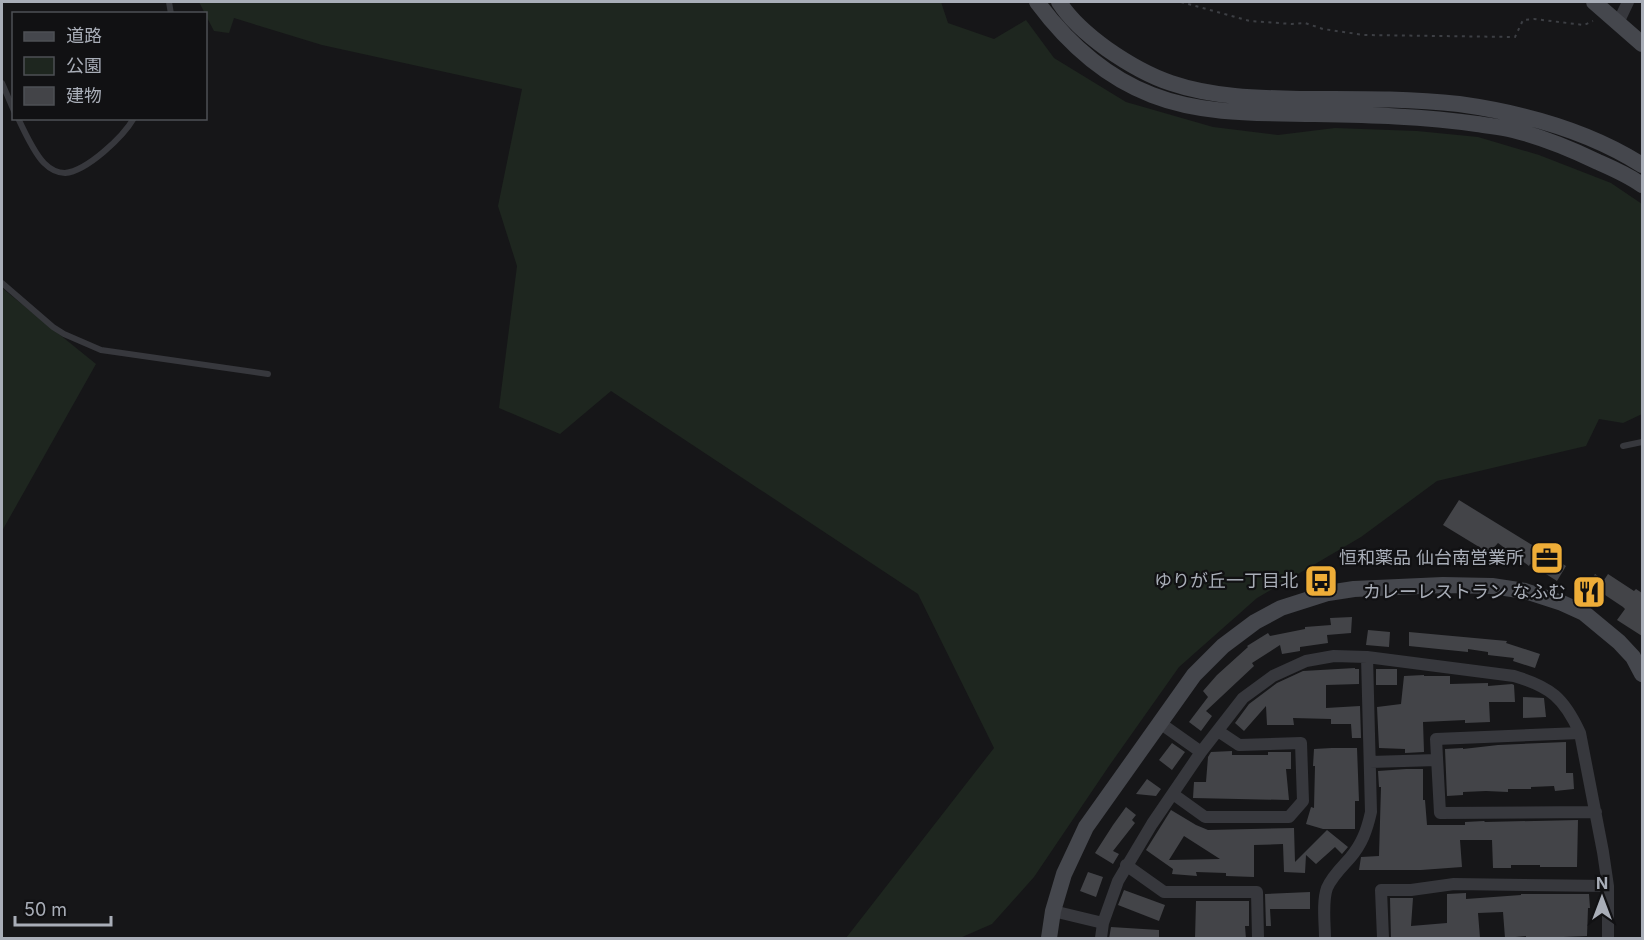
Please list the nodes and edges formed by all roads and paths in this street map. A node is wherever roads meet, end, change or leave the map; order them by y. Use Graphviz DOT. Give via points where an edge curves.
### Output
graph roads {
  1 [pos="1037,2"];
  2 [pos="1059,2"];
  3 [pos="1181,2"];
  4 [pos="1594,2"];
  5 [pos="1628,2"];
  6 [pos="1613,19"];
  7 [pos="1642,44"];
  8 [pos="2,84"];
  9 [pos="12,106"];
  10 [pos="19,120"];
  11 [pos="132,120"];
  12 [pos="1642,165"];
  13 [pos="1642,185"];
  14 [pos="2,283"];
  15 [pos="268,374"];
  16 [pos="1642,442"];
  17 [pos="1623,446"];
  18 [pos="1367,657"];
  19 [pos="1642,674"];
  20 [pos="1160,723"];
  21 [pos="1218,731"];
  22 [pos="1580,732"];
  23 [pos="1201,752"];
  24 [pos="1437,760"];
  25 [pos="1370,762"];
  26 [pos="1173,794"];
  27 [pos="1596,812"];
  28 [pos="1126,865"];
  29 [pos="1608,886"];
  30 [pos="1053,911"];
  31 [pos="1103,923"];
  32 [pos="1049,939"];
  33 [pos="1101,939"];
  34 [pos="1258,939"];
  35 [pos="1325,939"];
  36 [pos="1383,939"];
  37 [pos="1608,939"];
  1 -- 13 [label="street" via="1073,44 1095,62 1151,95 1183,105 1263,113 1438,118 1513,130 1569,148"];
  2 -- 12 [label="street" via="1087,34 1140,70 1172,83 1254,98 1459,104 1541,120 1588,137"];
  3 -- 6 [label="path" via="1250,21 1305,22 1323,29 1387,36 1515,37 1523,20 1584,25"];
  4 -- 6 [label="street"];
  5 -- 6 [label="street"];
  6 -- 7 [label="street"];
  8 -- 9 [label="lane"];
  10 -- 11 [label="lane" via="42,162 66,173 108,148"];
  14 -- 15 [label="lane" via="53,327 101,350"];
  16 -- 17 [label="lane"];
  18 -- 21 [label="street" via="1334,656 1306,661 1273,676 1243,698"];
  18 -- 22 [label="street" via="1515,676 1537,683 1558,697"];
  18 -- 25 [label="street"];
  19 -- 20 [label="street" via="1619,642 1584,614 1525,591 1443,585 1354,589 1281,608 1254,622 1194,675"];
  20 -- 23 [label="street"];
  20 -- 30 [label="street" via="1086,827 1064,874"];
  21 -- 23 [label="street"];
  21 -- 26 [label="street" via="1239,745 1301,743 1303,801 1289,817 1205,817"];
  22 -- 24 [label="street" via="1436,739"];
  22 -- 27 [label="street"];
  23 -- 26 [label="street"];
  24 -- 25 [label="street"];
  24 -- 27 [label="street" via="1440,813"];
  25 -- 35 [label="street" via="1371,812 1366,833 1327,888"];
  26 -- 28 [label="street"];
  27 -- 29 [label="street"];
  28 -- 31 [label="street"];
  28 -- 34 [label="street" via="1164,892 1257,892"];
  29 -- 36 [label="street" via="1454,884 1382,890"];
  29 -- 37 [label="street"];
  30 -- 31 [label="street"];
  30 -- 32 [label="street"];
  31 -- 33 [label="street"];
}
